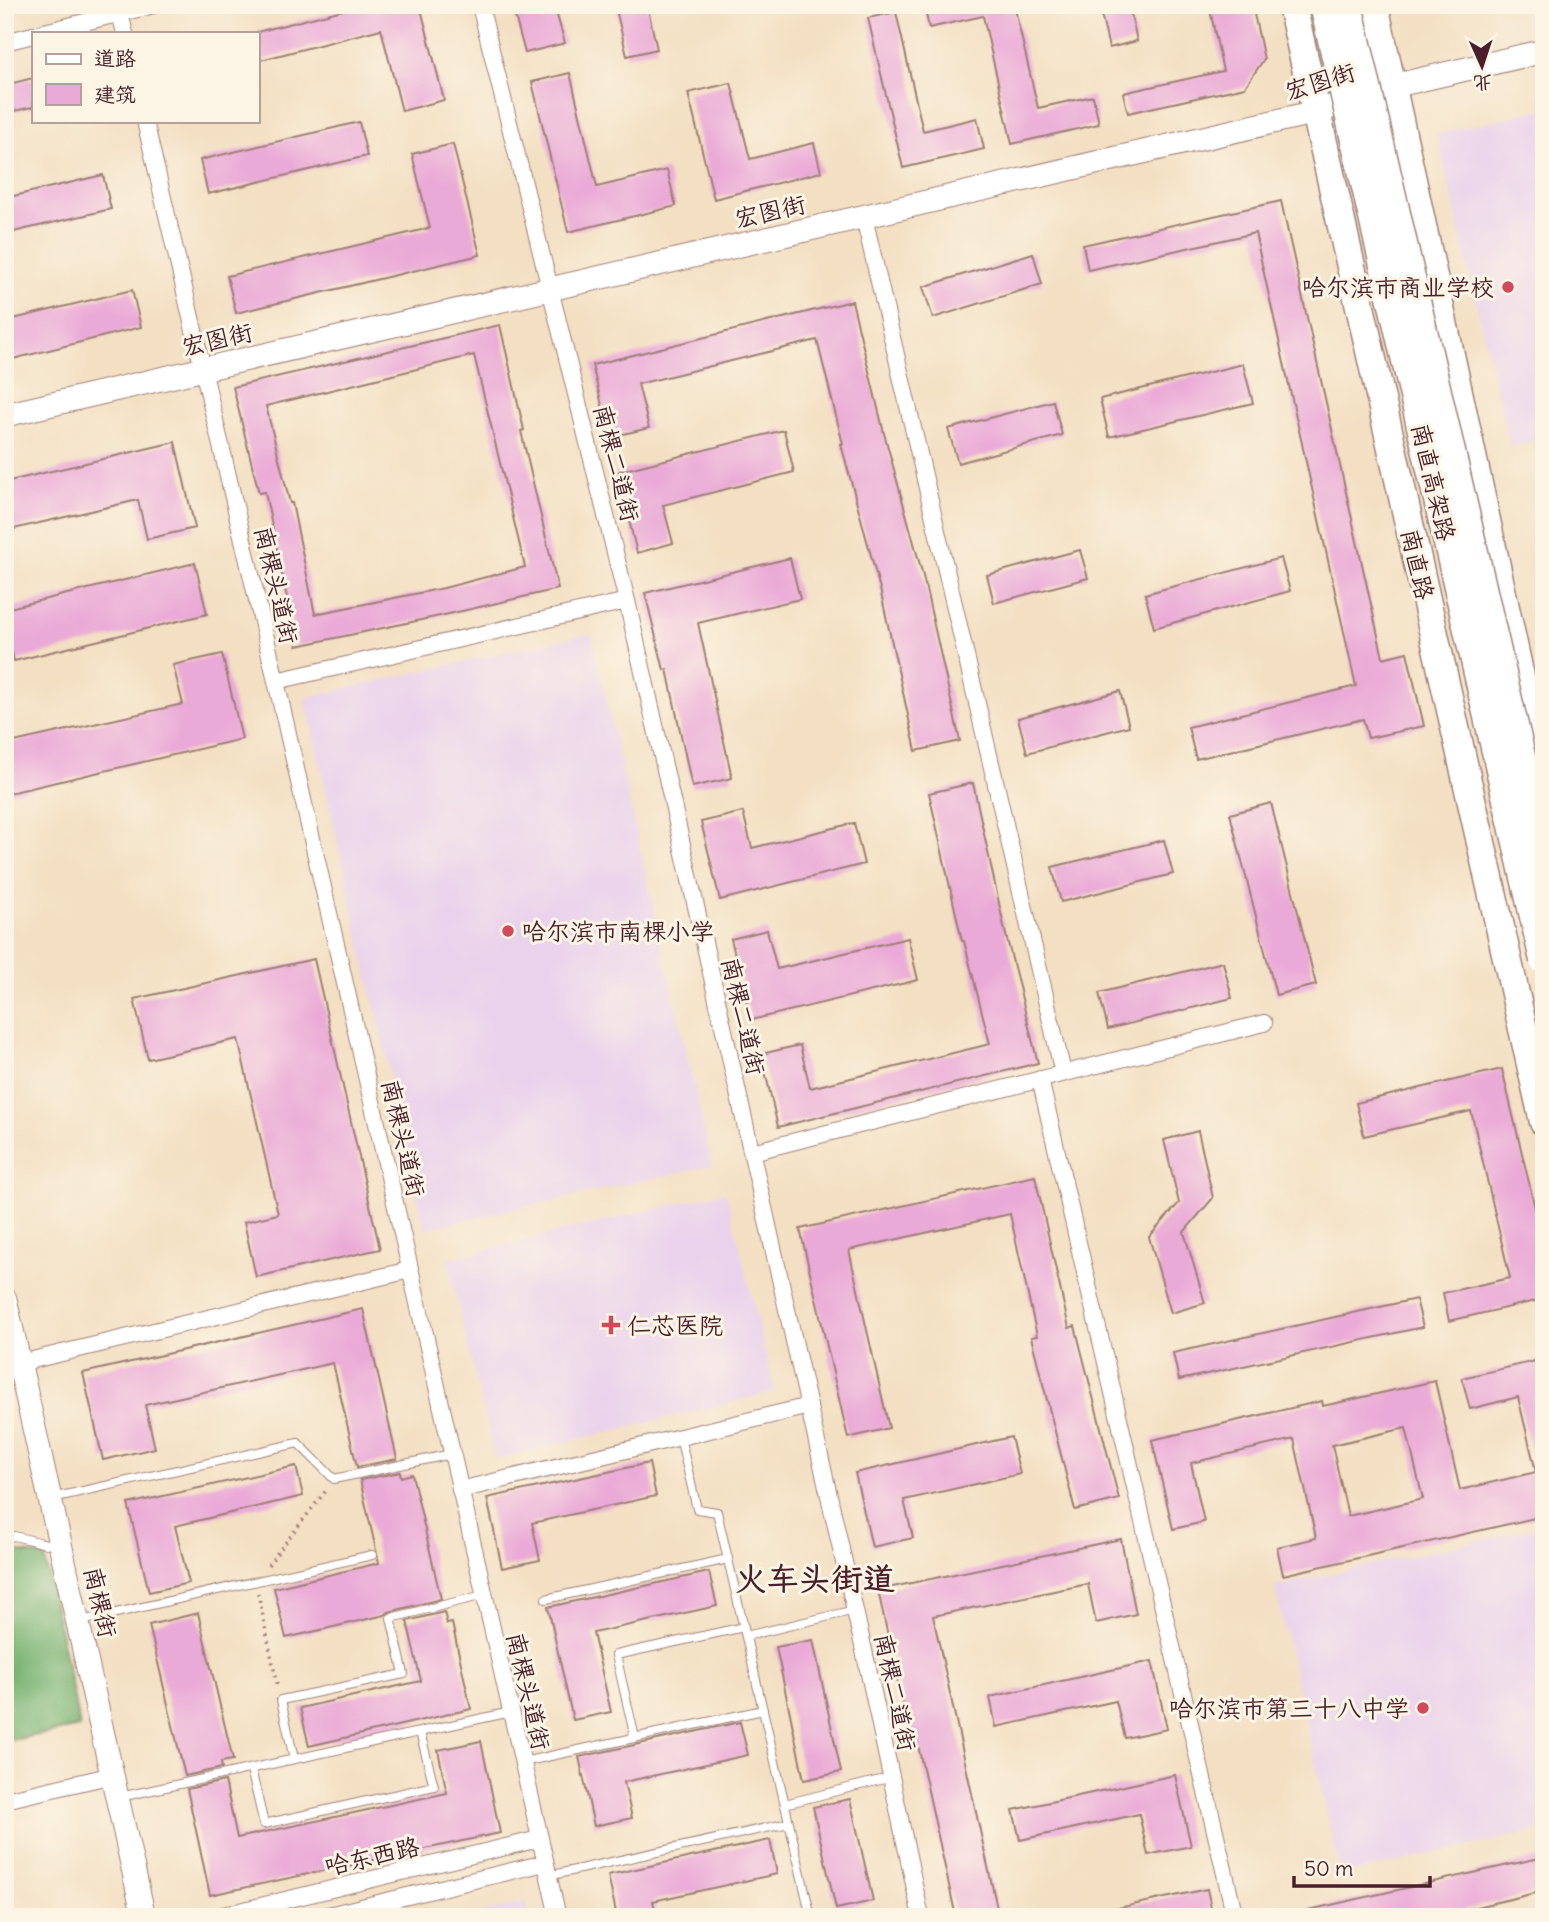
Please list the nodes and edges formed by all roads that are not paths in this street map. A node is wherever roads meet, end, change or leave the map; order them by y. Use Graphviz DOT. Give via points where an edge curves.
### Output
graph roads {
  1 [pos="154,5"];
  2 [pos="481,5"];
  3 [pos="1292,5"];
  4 [pos="1324,5"];
  5 [pos="1348,5"];
  6 [pos="1374,5"];
  7 [pos="120,14"];
  8 [pos="44,32"];
  9 [pos="125,32"];
  10 [pos="32,35"];
  11 [pos="5,42"];
  12 [pos="1544,51"];
  13 [pos="1393,86"];
  14 [pos="1316,112"];
  15 [pos="145,122"];
  16 [pos="864,217"];
  17 [pos="552,289"];
  18 [pos="203,369"];
  19 [pos="5,415"];
  20 [pos="627,601"];
  21 [pos="276,681"];
  22 [pos="1544,787"];
  23 [pos="1544,856"];
  24 [pos="1544,960"];
  25 [pos="1264,1023"];
  26 [pos="1063,1073"];
  27 [pos="1040,1079"];
  28 [pos="1544,1122"];
  29 [pos="752,1152"];
  30 [pos="410,1270"];
  31 [pos="5,1299"];
  32 [pos="10,1365"];
  33 [pos="809,1406"];
  34 [pos="680,1437"];
  35 [pos="452,1454"];
  36 [pos="460,1490"];
  37 [pos="51,1499"];
  38 [pos="5,1538"];
  39 [pos="62,1548"];
  40 [pos="372,1555"];
  41 [pos="728,1559"];
  42 [pos="484,1595"];
  43 [pos="546,1599"];
  44 [pos="855,1609"];
  45 [pos="78,1622"];
  46 [pos="744,1627"];
  47 [pos="746,1636"];
  48 [pos="763,1710"];
  49 [pos="511,1712"];
  50 [pos="420,1732"];
  51 [pos="635,1738"];
  52 [pos="295,1759"];
  53 [pos="522,1762"];
  54 [pos="251,1769"];
  55 [pos="113,1775"];
  56 [pos="892,1777"];
  57 [pos="118,1798"];
  58 [pos="5,1800"];
  59 [pos="785,1804"];
  60 [pos="789,1823"];
  61 [pos="540,1839"];
  62 [pos="547,1870"];
  63 [pos="384,1909"];
  64 [pos="144,1917"];
  65 [pos="215,1917"];
  66 [pos="320,1917"];
  67 [pos="558,1917"];
  68 [pos="811,1917"];
  69 [pos="921,1917"];
  70 [pos="1235,1917"];
  1 -- 7 [label="street"];
  2 -- 17 [label="street, 南棵二道街"];
  3 -- 14 [label="highway, 南直路"];
  4 -- 24 [label="highway, 南直高架路, bridge"];
  5 -- 23 [label="highway, 南直高架路, bridge"];
  6 -- 13 [label="highway"];
  7 -- 8 [label="street"];
  7 -- 9 [label="street"];
  10 -- 11 [label="street"];
  12 -- 13 [label="street, 宏图街"];
  13 -- 14 [label="street, 宏图街"];
  13 -- 22 [label="highway"];
  14 -- 16 [label="street, 宏图街"];
  14 -- 28 [label="highway, 南直路"];
  15 -- 18 [label="street, 南棵头道街"];
  16 -- 17 [label="street, 宏图街"];
  16 -- 26 [label="street"];
  17 -- 18 [label="street, 宏图街"];
  17 -- 20 [label="street, 南棵二道街"];
  18 -- 19 [label="street, 宏图街"];
  18 -- 21 [label="street, 南棵头道街"];
  20 -- 21 [label="street"];
  20 -- 29 [label="street, 南棵二道街"];
  21 -- 30 [label="street, 南棵头道街"];
  25 -- 26 [label="street"];
  26 -- 27 [label="street"];
  27 -- 29 [label="street"];
  27 -- 70 [label="street"];
  29 -- 33 [label="street, 南棵二道街"];
  30 -- 32 [label="street"];
  30 -- 35 [label="street, 南棵头道街"];
  31 -- 32 [label="street, 南棵街"];
  32 -- 37 [label="street, 南棵街"];
  33 -- 34 [label="street"];
  33 -- 44 [label="street, 南棵二道街"];
  34 -- 36 [label="street"];
  34 -- 41 [label="lane" via="697,1509 717,1512"];
  35 -- 36 [label="street, 南棵头道街"];
  35 -- 37 [label="lane" via="334,1479 298,1443"];
  36 -- 42 [label="street, 南棵头道街"];
  37 -- 39 [label="street, 南棵街"];
  38 -- 39 [label="lane" via="14,1536"];
  39 -- 45 [label="street, 南棵街"];
  40 -- 45 [label="lane"];
  41 -- 43 [label="lane"];
  41 -- 46 [label="lane"];
  42 -- 49 [label="street, 南棵头道街"];
  42 -- 52 [label="lane" via="391,1618 404,1674 281,1700"];
  44 -- 47 [label="lane"];
  44 -- 56 [label="street, 南棵二道街"];
  45 -- 55 [label="street, 南棵街"];
  46 -- 47 [label="lane"];
  46 -- 51 [label="lane" via="616,1655"];
  47 -- 48 [label="lane"];
  48 -- 51 [label="lane"];
  48 -- 59 [label="lane"];
  49 -- 50 [label="lane"];
  49 -- 53 [label="street, 南棵头道街"];
  50 -- 52 [label="lane"];
  50 -- 54 [label="lane" via="434,1786 264,1824"];
  51 -- 53 [label="lane"];
  52 -- 54 [label="lane"];
  53 -- 61 [label="street, 南棵头道街"];
  54 -- 57 [label="lane"];
  55 -- 57 [label="street, 南棵街"];
  55 -- 58 [label="street"];
  56 -- 59 [label="lane"];
  56 -- 69 [label="street, 南棵二道街"];
  57 -- 64 [label="street, 南棵街"];
  59 -- 60 [label="lane"];
  60 -- 62 [label="lane"];
  60 -- 68 [label="lane"];
  61 -- 62 [label="street, 南棵头道街"];
  61 -- 65 [label="street, 哈东西路"];
  62 -- 63 [label="street, 哈东西路"];
  62 -- 67 [label="street, 南棵头道街"];
  63 -- 66 [label="street, 哈东西路"];
}
